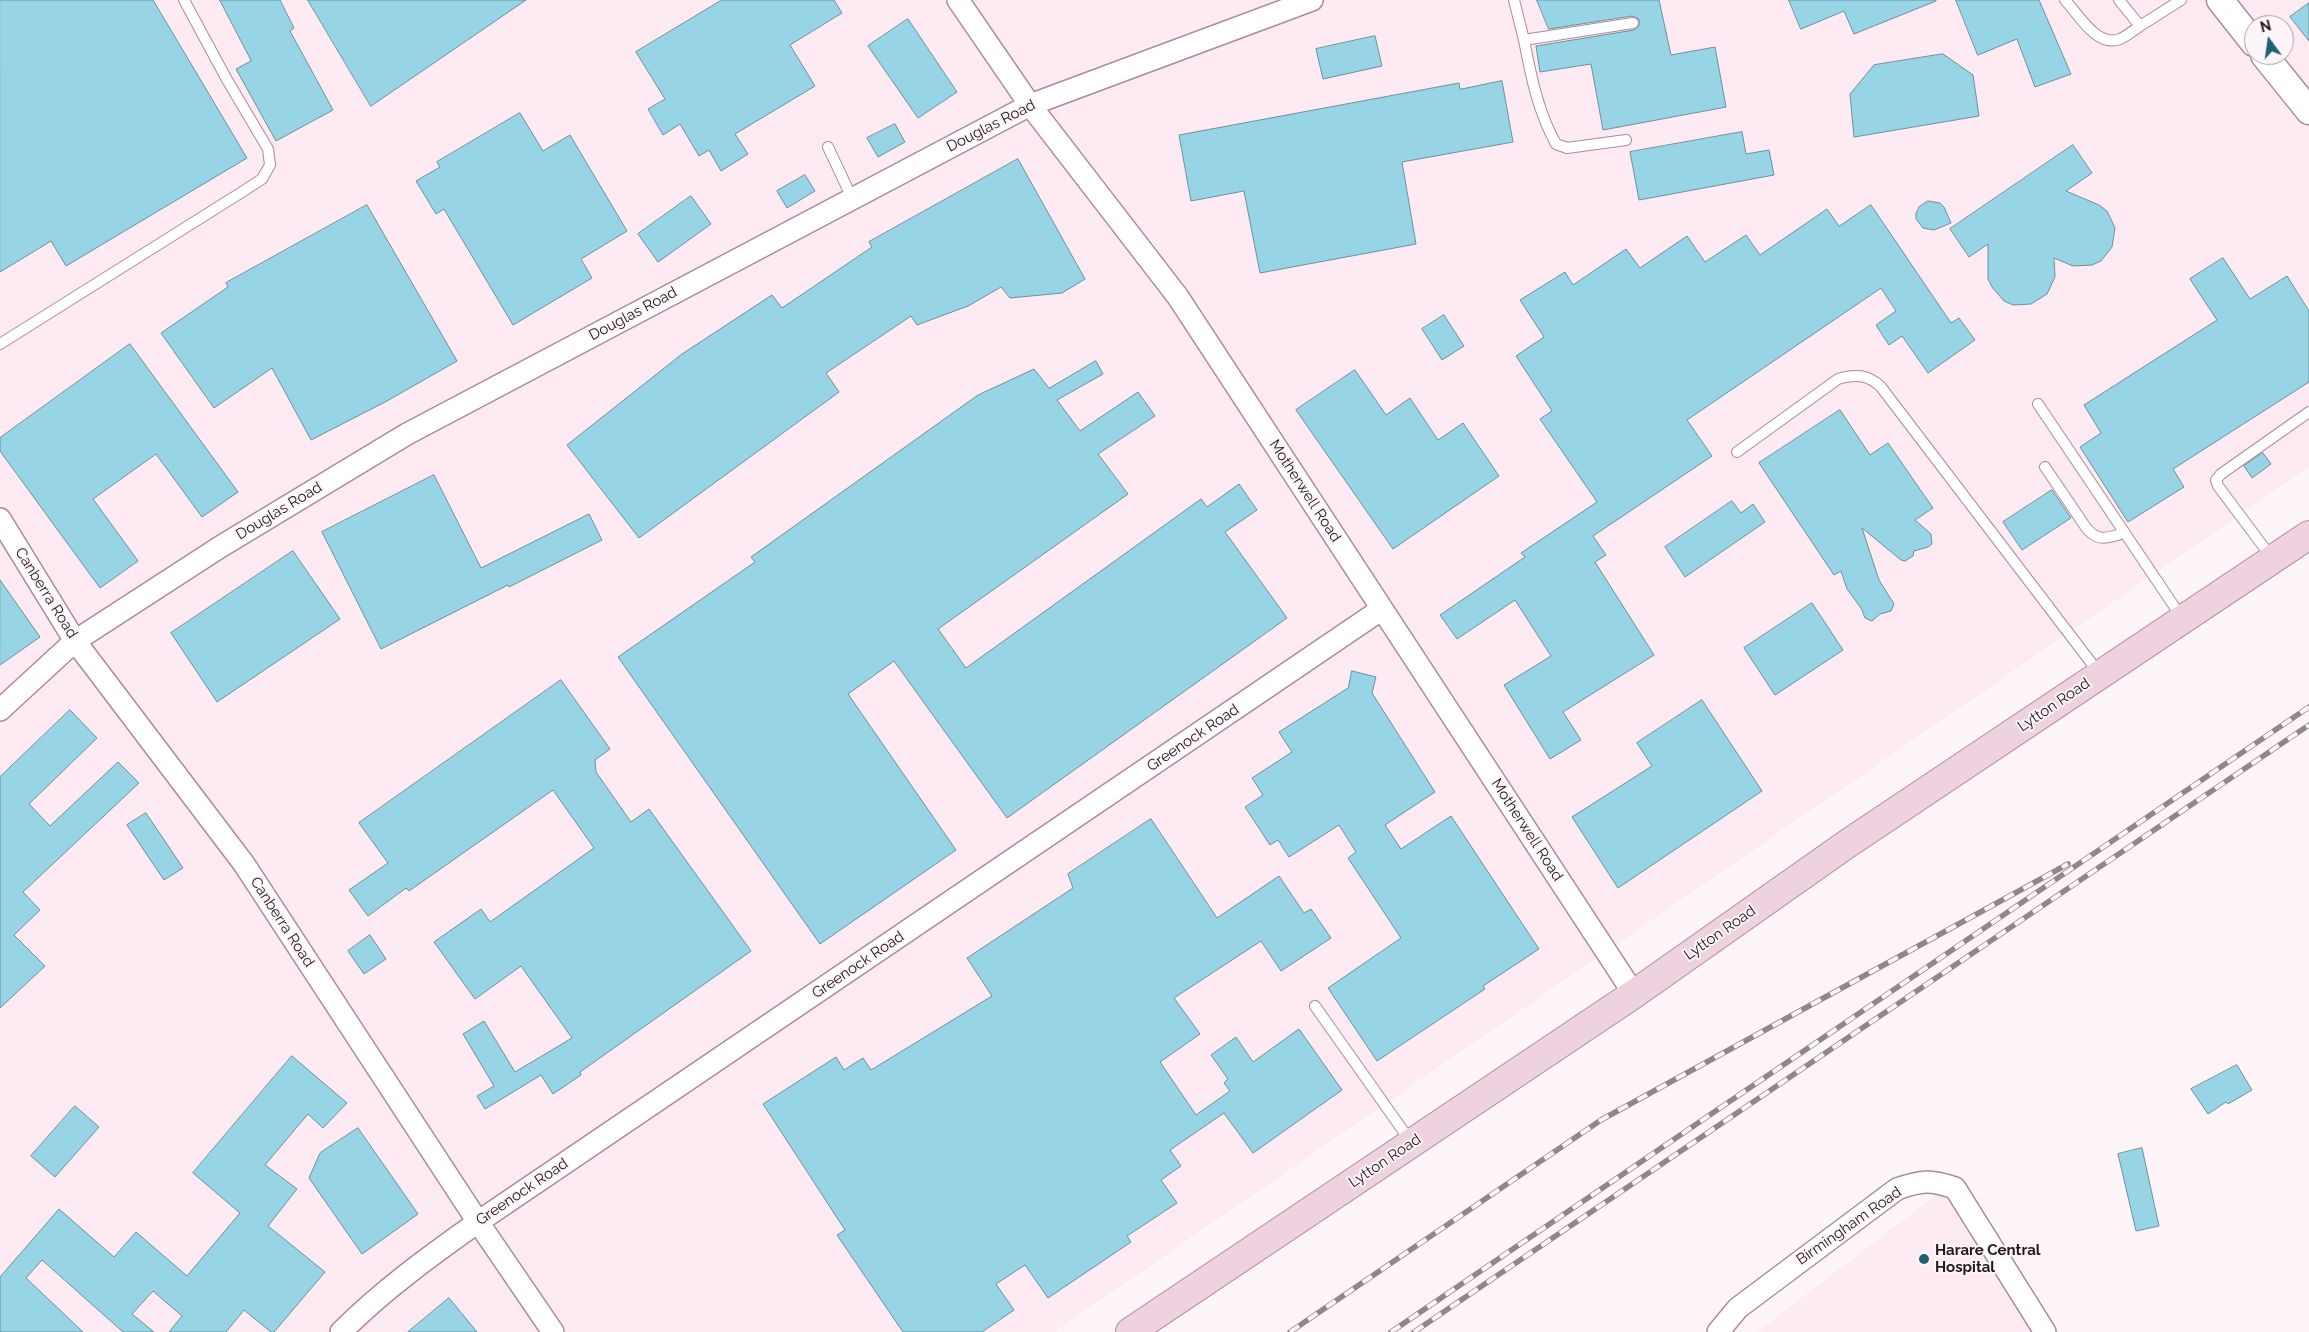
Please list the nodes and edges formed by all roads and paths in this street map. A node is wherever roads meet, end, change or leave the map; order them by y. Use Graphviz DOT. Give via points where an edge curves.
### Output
graph roads {
  1 [pos="184,0"];
  2 [pos="958,0"];
  3 [pos="1312,0"];
  4 [pos="1514,0"];
  5 [pos="2065,0"];
  6 [pos="2119,0"];
  7 [pos="2181,0"];
  8 [pos="2220,0"];
  9 [pos="1280,6"];
  10 [pos="1633,23"];
  11 [pos="2140,26"];
  12 [pos="2244,30"];
  13 [pos="1524,40"];
  14 [pos="2272,65"];
  15 [pos="1030,105"];
  16 [pos="2309,111"];
  17 [pos="1626,140"];
  18 [pos="828,147"];
  19 [pos="852,198"];
  20 [pos="0,344"];
  21 [pos="2038,404"];
  22 [pos="2309,412"];
  23 [pos="1737,452"];
  24 [pos="2045,467"];
  25 [pos="0,519"];
  26 [pos="2125,533"];
  27 [pos="2309,535"];
  28 [pos="2273,559"];
  29 [pos="1382,609"];
  30 [pos="2183,619"];
  31 [pos="75,641"];
  32 [pos="2100,674"];
  33 [pos="0,710"];
  34 [pos="1634,994"];
  35 [pos="1315,1006"];
  36 [pos="1411,1143"];
  37 [pos="478,1222"];
  38 [pos="342,1332"];
  39 [pos="553,1332"];
  40 [pos="1130,1332"];
  41 [pos="1718,1332"];
  42 [pos="2045,1332"];
  1 -- 20 [label="lane" via="268,149 270,165 262,178 242,192"];
  2 -- 15 [label="street, Motherwell Road"];
  3 -- 9 [label="street, Douglas Road"];
  4 -- 13 [label="lane"];
  5 -- 11 [label="lane" via="2099,38 2110,42 2121,39"];
  6 -- 11 [label="lane"];
  7 -- 11 [label="lane"];
  8 -- 12 [label="street"];
  9 -- 15 [label="street, Douglas Road"];
  10 -- 13 [label="lane"];
  13 -- 17 [label="lane" via="1533,88 1556,144 1567,148"];
  14 -- 16 [label="street"];
  15 -- 19 [label="street, Douglas Road"];
  15 -- 29 [label="street, Motherwell Road" via="1178,297"];
  18 -- 19 [label="lane"];
  19 -- 31 [label="street, Douglas Road" via="407,434 220,547"];
  21 -- 26 [label="lane"];
  22 -- 28 [label="lane" via="2216,480"];
  23 -- 32 [label="lane" via="1838,379 1850,375 1874,380"];
  24 -- 26 [label="lane" via="2086,529 2095,537 2101,539"];
  25 -- 31 [label="street, Canberra Road"];
  26 -- 30 [label="lane"];
  27 -- 28 [label="main road, Lytton Road"];
  28 -- 30 [label="main road, Lytton Road"];
  29 -- 34 [label="street, Motherwell Road"];
  29 -- 37 [label="street, Greenock Road"];
  30 -- 32 [label="main road, Lytton Road"];
  31 -- 33 [label="street, Douglas Road"];
  31 -- 37 [label="street, Canberra Road" via="244,864"];
  32 -- 34 [label="main road, Lytton Road" via="1847,844"];
  34 -- 36 [label="main road, Lytton Road"];
  35 -- 36 [label="lane"];
  36 -- 40 [label="main road, Lytton Road"];
  37 -- 38 [label="street, Greenock Road" via="364,1309"];
  37 -- 39 [label="street, Canberra Road"];
  41 -- 42 [label="street, Birmingham Road" via="1738,1308 1897,1189 1933,1181 1955,1188"];
}
